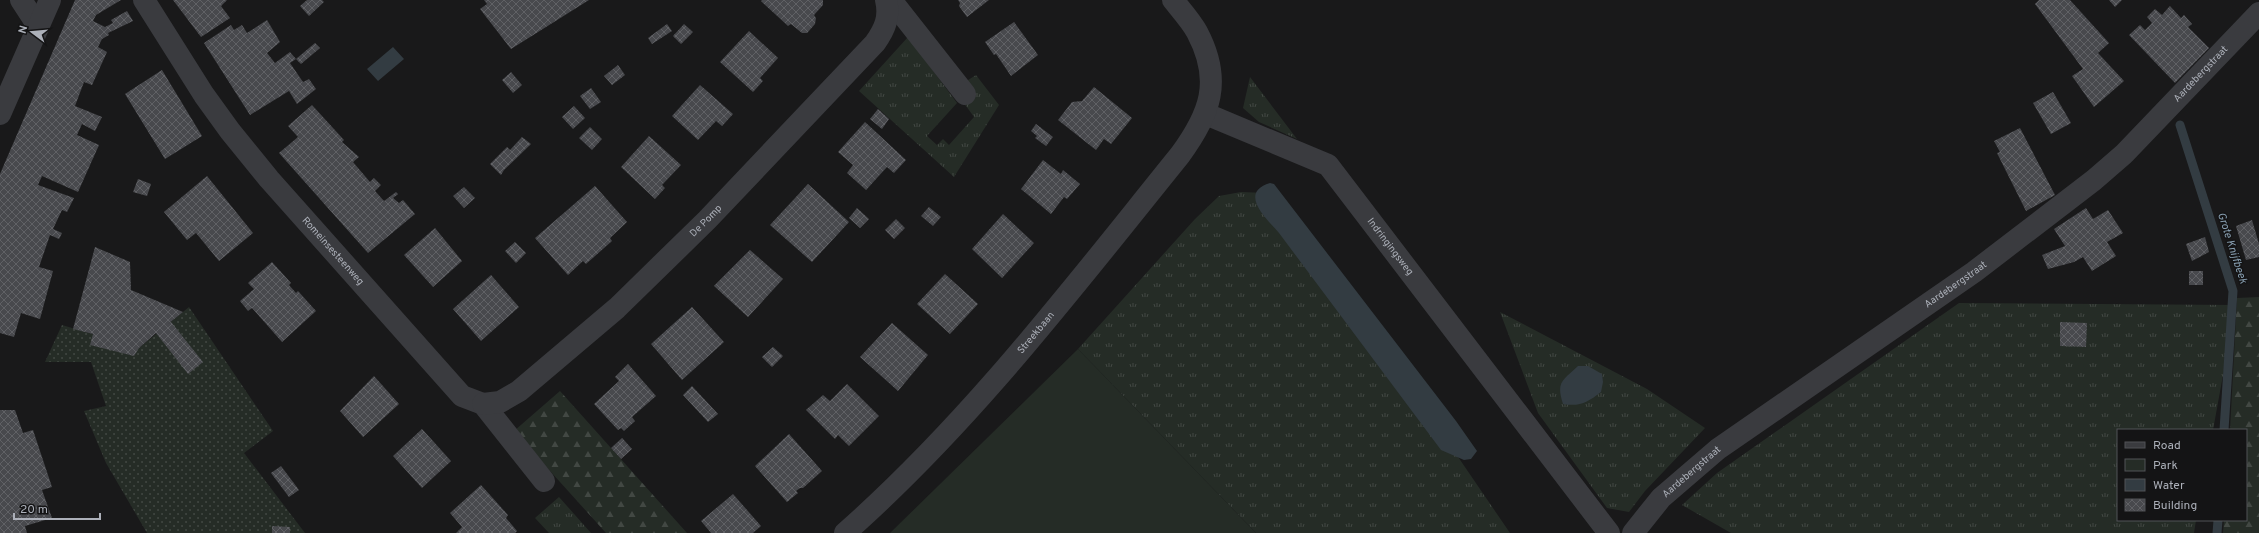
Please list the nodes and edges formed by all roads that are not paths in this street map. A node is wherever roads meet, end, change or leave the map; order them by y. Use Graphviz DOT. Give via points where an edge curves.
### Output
graph roads {
  1 [pos="21,0"];
  2 [pos="50,0"];
  3 [pos="144,0"];
  4 [pos="886,0"];
  5 [pos="891,0"];
  6 [pos="1173,0"];
  7 [pos="2259,13"];
  8 [pos="38,26"];
  9 [pos="965,94"];
  10 [pos="0,114"];
  11 [pos="1206,114"];
  12 [pos="483,404"];
  13 [pos="544,481"];
  14 [pos="845,533"];
  15 [pos="1609,533"];
  16 [pos="1633,533"];
  1 -- 8 [label="street"];
  2 -- 8 [label="street"];
  3 -- 12 [label="street, Romeinsesteenweg" via="204,94 269,179 462,396"];
  4 -- 12 [label="street, De Pomp" via="888,16 884,30 875,43 674,253 617,308 519,391 500,402"];
  5 -- 9 [label="street"];
  6 -- 11 [label="street" via="1197,32 1209,61 1211,78"];
  7 -- 16 [label="street, Aardebergstraat" via="2124,154 2088,185 1974,272 1718,449 1661,498"];
  8 -- 10 [label="street"];
  11 -- 14 [label="street, Streekbaan" via="1200,128 1180,155 981,398 897,486"];
  11 -- 15 [label="street, Indringingsweg" via="1328,165"];
  12 -- 13 [label="street"];
}
